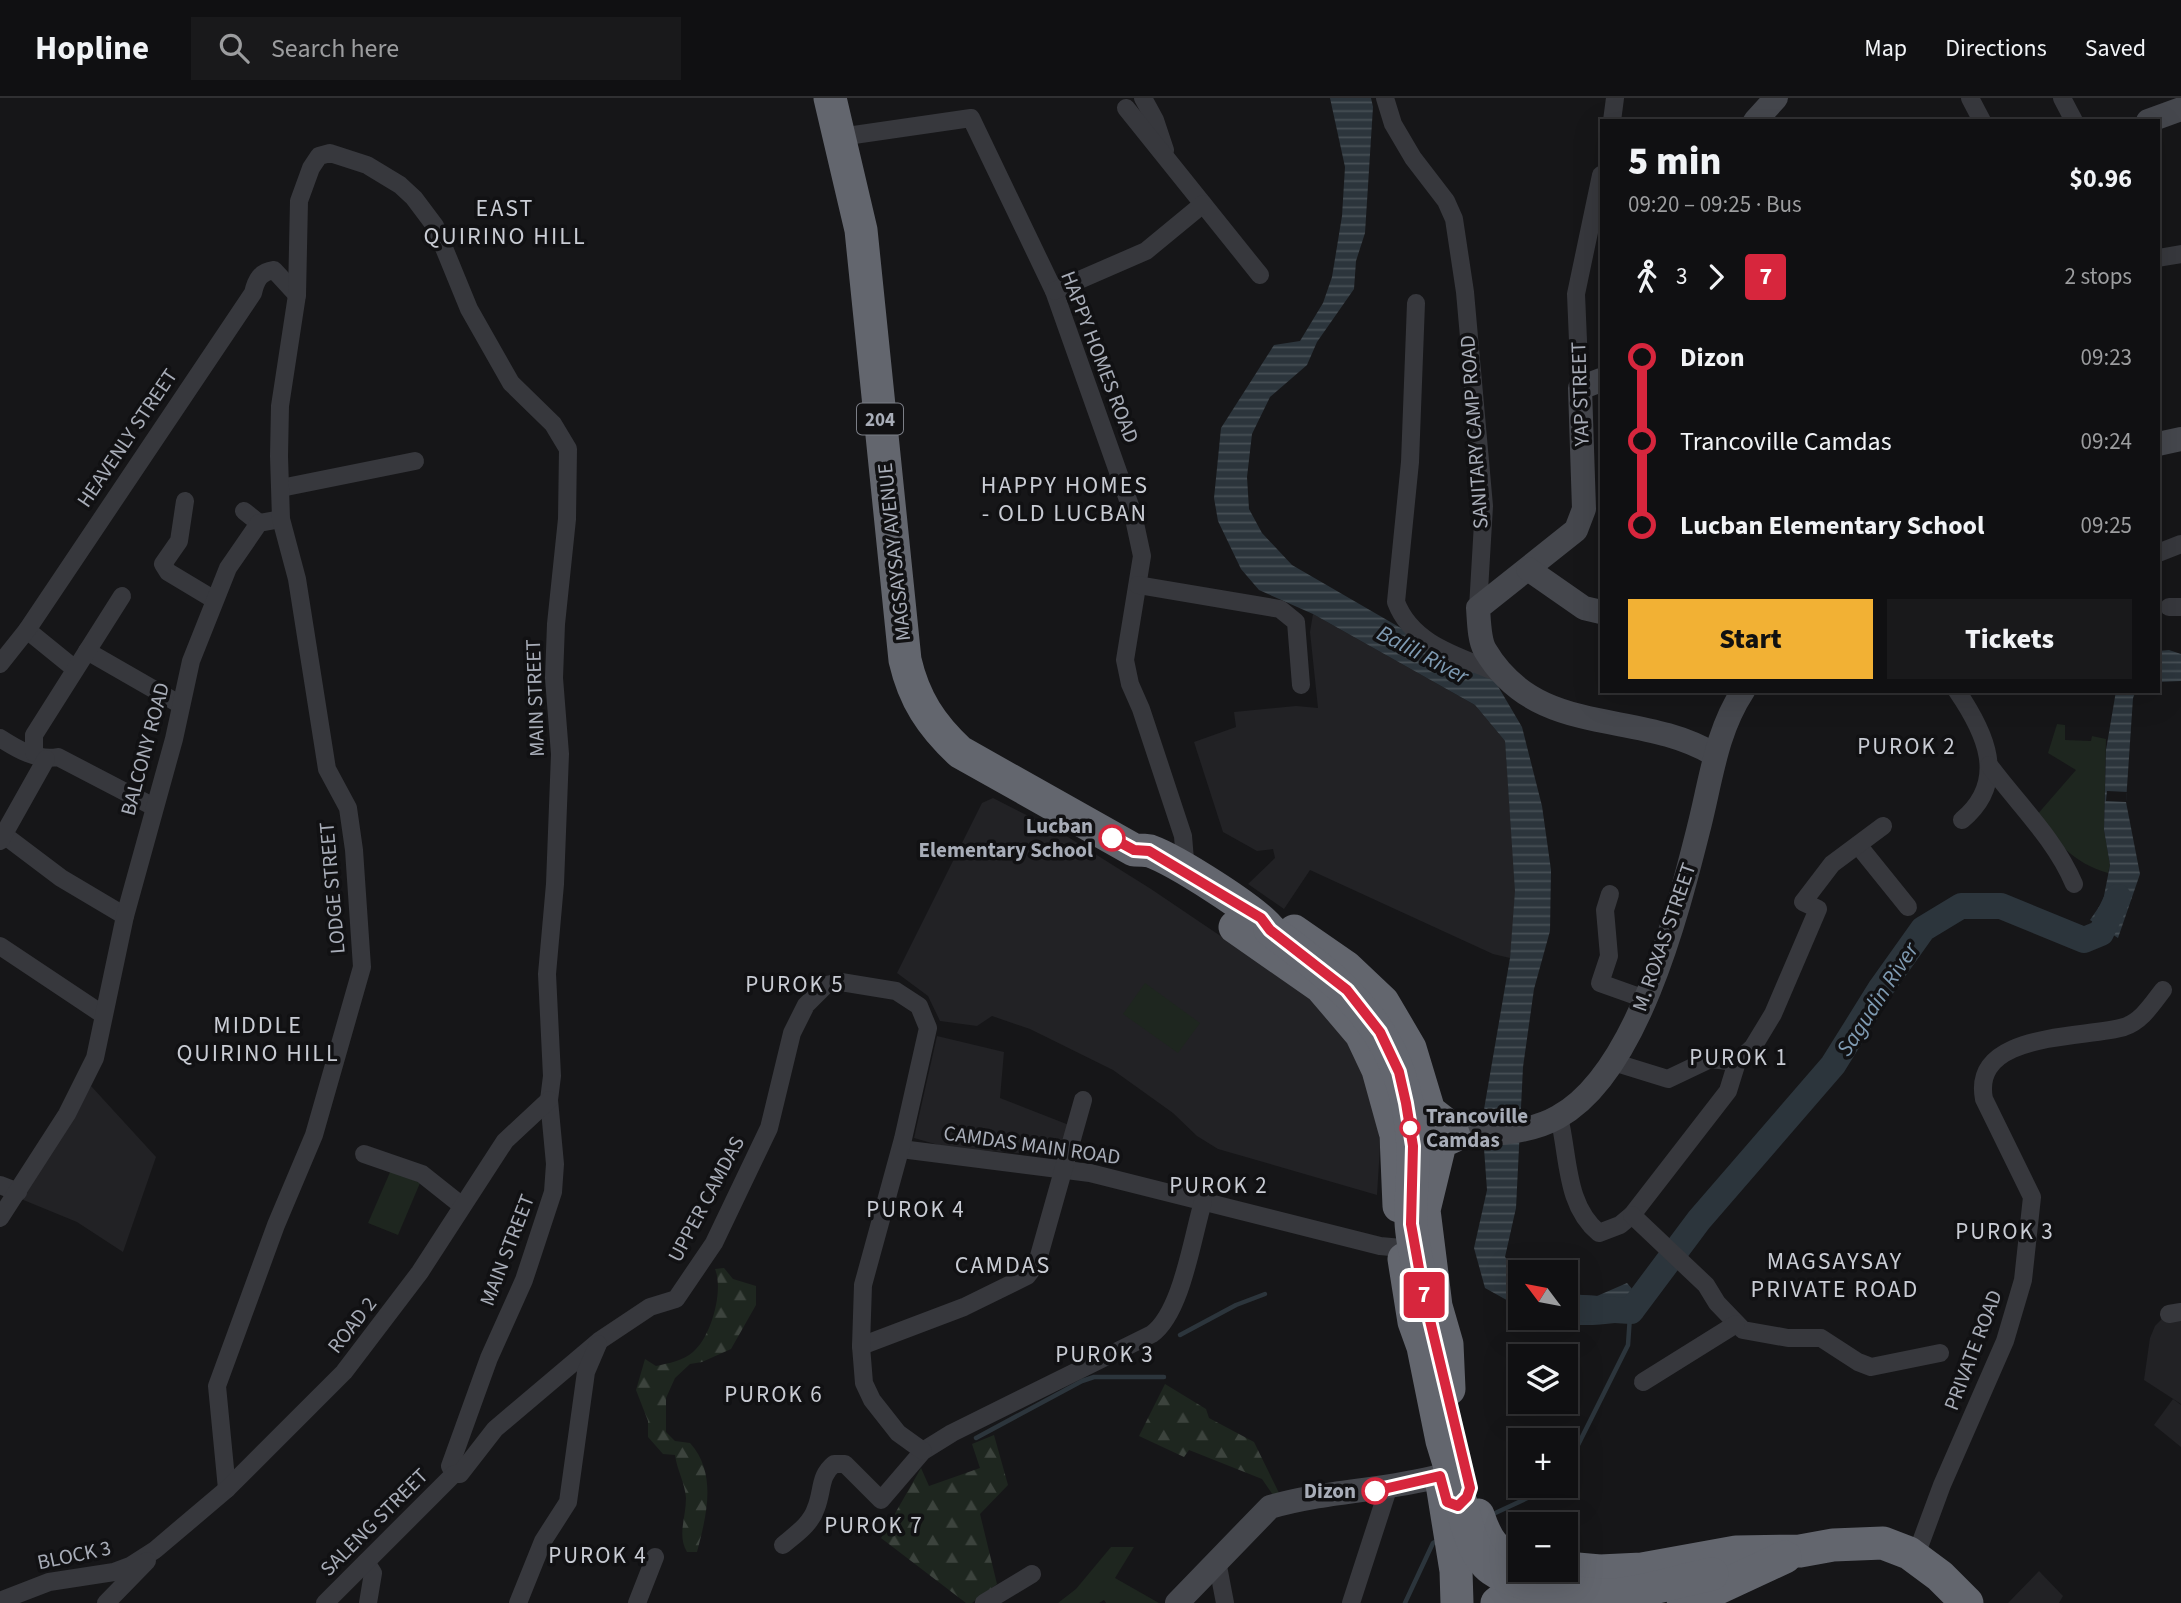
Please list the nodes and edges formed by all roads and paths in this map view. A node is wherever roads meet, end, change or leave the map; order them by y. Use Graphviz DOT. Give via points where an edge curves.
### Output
graph roads {
  1 [pos="830,98"];
  2 [pos="1143,98"];
  3 [pos="1385,98"];
  4 [pos="1615,98"];
  5 [pos="1776,98"];
  6 [pos="1970,98"];
  7 [pos="2062,98"];
  8 [pos="1126,108"];
  9 [pos="2181,109"];
  10 [pos="1612,119"];
  11 [pos="1757,119"];
  12 [pos="1981,119"];
  13 [pos="2073,119"];
  14 [pos="2154,119"];
  15 [pos="840,137"];
  16 [pos="1167,157"];
  17 [pos="1600,180"];
  18 [pos="1203,204"];
  19 [pos="2181,254"];
  20 [pos="2160,258"];
  21 [pos="1260,275"];
  22 [pos="1054,291"];
  23 [pos="297,295"];
  24 [pos="1416,303"];
  25 [pos="1591,384"];
  26 [pos="2181,439"];
  27 [pos="2160,444"];
  28 [pos="415,461"];
  29 [pos="281,488"];
  30 [pos="185,501"];
  31 [pos="244,511"];
  32 [pos="281,519"];
  33 [pos="259,523"];
  34 [pos="2181,544"];
  35 [pos="2160,552"];
  36 [pos="1528,569"];
  37 [pos="1138,585"];
  38 [pos="122,596"];
  39 [pos="214,599"];
  40 [pos="1478,608"];
  41 [pos="1600,612"];
  42 [pos="27,631"];
  43 [pos="87,651"];
  44 [pos="0,664"];
  45 [pos="75,669"];
  46 [pos="1507,677"];
  47 [pos="1301,685"];
  48 [pos="1742,693"];
  49 [pos="1958,693"];
  50 [pos="181,705"];
  51 [pos="0,738"];
  52 [pos="1715,755"];
  53 [pos="40,756"];
  54 [pos="1989,765"];
  55 [pos="154,807"];
  56 [pos="1962,820"];
  57 [pos="1883,827"];
  58 [pos="2,838"];
  59 [pos="1858,845"];
  60 [pos="1134,850"];
  61 [pos="1186,872"];
  62 [pos="2074,884"];
  63 [pos="1609,894"];
  64 [pos="1908,907"];
  65 [pos="125,916"];
  66 [pos="1265,924"];
  67 [pos="0,946"];
  68 [pos="2163,990"];
  69 [pos="1646,999"];
  70 [pos="102,1014"];
  71 [pos="1613,1062"];
  72 [pos="1737,1062"];
  73 [pos="549,1100"];
  74 [pos="1083,1100"];
  75 [pos="1559,1117"];
  76 [pos="1432,1131"];
  77 [pos="901,1149"];
  78 [pos="364,1154"];
  79 [pos="1065,1168"];
  80 [pos="0,1185"];
  81 [pos="18,1192"];
  82 [pos="1203,1202"];
  83 [pos="461,1205"];
  84 [pos="1632,1215"];
  85 [pos="0,1218"];
  86 [pos="1402,1248"];
  87 [pos="1736,1324"];
  88 [pos="1423,1329"];
  89 [pos="599,1341"];
  90 [pos="861,1346"];
  91 [pos="1940,1353"];
  92 [pos="1643,1382"];
  93 [pos="1449,1389"];
  94 [pos="923,1451"];
  95 [pos="454,1474"];
  96 [pos="227,1489"];
  97 [pos="1388,1489"];
  98 [pos="1474,1520"];
  99 [pos="783,1545"];
  100 [pos="155,1550"];
  101 [pos="1800,1551"];
  102 [pos="655,1557"];
  103 [pos="1915,1558"];
  104 [pos="1217,1561"];
  105 [pos="366,1562"];
  106 [pos="1578,1569"];
  107 [pos="1032,1574"];
  108 [pos="0,1601"];
  109 [pos="1473,1601"];
  110 [pos="106,1603"];
  111 [pos="325,1603"];
  112 [pos="368,1603"];
  113 [pos="518,1603"];
  114 [pos="637,1603"];
  115 [pos="984,1603"];
  116 [pos="1177,1603"];
  117 [pos="1225,1603"];
  118 [pos="1351,1603"];
  119 [pos="1591,1603"];
  120 [pos="1645,1603"];
  121 [pos="1967,1603"];
  1 -- 15 [label="highway, MAGSAYSAY AVENUE / 204"];
  2 -- 16 [label="street" via="1156,120"];
  3 -- 40 [label="street, SANITARY CAMP ROAD" via="1398,133 1454,219 1484,506"];
  4 -- 10 [label="street"];
  5 -- 11 [label="street"];
  6 -- 12 [label="street"];
  7 -- 13 [label="street"];
  8 -- 16 [label="street"];
  9 -- 14 [label="street"];
  15 -- 22 [label="street, HAPPY HOMES ROAD" via="971,118"];
  15 -- 60 [label="highway, MAGSAYSAY AVENUE / 204" via="861,230 910,680 936,729 960,752"];
  16 -- 18 [label="street"];
  17 -- 25 [label="street, YAP STREET" via="1576,294"];
  18 -- 21 [label="street"];
  18 -- 22 [label="street" via="1146,251"];
  19 -- 20 [label="street"];
  22 -- 37 [label="street, HAPPY HOMES ROAD" via="1133,514 1142,556"];
  23 -- 29 [label="street" via="280,406"];
  23 -- 42 [label="street, HEAVENLY STREET" via="274,270 256,280 253,293"];
  23 -- 73 [label="street, MAIN STREET" via="299,201 305,179 319,156 337,153 386,176 414,198 435,226 469,309 510,383 553,424 568,449 567,519 555,624 560,754 547,974"];
  24 -- 46 [label="street" via="1410,462 1396,602 1418,635"];
  25 -- 36 [label="street, YAP STREET" via="1582,521"];
  26 -- 27 [label="street"];
  28 -- 29 [label="street"];
  29 -- 32 [label="street"];
  30 -- 39 [label="street" via="179,541 163,564 168,572"];
  31 -- 33 [label="street"];
  32 -- 33 [label="street"];
  32 -- 96 [label="street, LODGE STREET" via="297,579 327,769 348,808 362,967 314,1135 217,1386"];
  33 -- 39 [label="street, BALCONY ROAD" via="228,568"];
  34 -- 35 [label="street"];
  36 -- 40 [label="street, YAP STREET"];
  36 -- 41 [label="street" via="1584,608"];
  37 -- 47 [label="street" via="1280,610 1296,622"];
  37 -- 61 [label="street, HAPPY HOMES ROAD" via="1125,660 1184,836"];
  38 -- 43 [label="street"];
  39 -- 50 [label="street, BALCONY ROAD" via="191,661"];
  40 -- 46 [label="street, SANITARY CAMP ROAD" via="1483,649"];
  42 -- 44 [label="street, HEAVENLY STREET"];
  42 -- 45 [label="street"];
  43 -- 45 [label="street"];
  43 -- 50 [label="street"];
  45 -- 53 [label="street" via="34,735"];
  46 -- 52 [label="street, SANITARY CAMP ROAD" via="1524,692 1568,715 1644,727"];
  48 -- 52 [label="street, M. ROXAS STREET"];
  49 -- 54 [label="street" via="1979,724"];
  50 -- 55 [label="street, BALCONY ROAD"];
  51 -- 53 [label="street" via="24,753"];
  52 -- 69 [label="street, M. ROXAS STREET" via="1679,896"];
  53 -- 55 [label="street" via="58,757"];
  53 -- 58 [label="street"];
  54 -- 56 [label="street" via="1984,789"];
  54 -- 62 [label="street" via="2037,824"];
  55 -- 65 [label="street, BALCONY ROAD"];
  57 -- 59 [label="street"];
  58 -- 65 [label="street"];
  59 -- 64 [label="street"];
  59 -- 72 [label="street" via="1832,864 1803,902 1818,909 1773,1014 1753,1047"];
  60 -- 61 [label="highway, MAGSAYSAY AVENUE / 204" via="1149,851"];
  60 -- 76 [label="highway, MAGSAYSAY AVENUE / 204" via="1142,864 1321,987 1361,1034 1378,1070"];
  61 -- 66 [label="highway, MAGSAYSAY AVENUE / 204"];
  63 -- 69 [label="street" via="1605,910 1609,956 1600,983"];
  65 -- 70 [label="street, BALCONY ROAD"];
  66 -- 76 [label="highway, 204" via="1276,918 1346,967 1383,1002 1410,1048"];
  66 -- 88 [label="highway, MAGSAYSAY AVENUE / 204, bridge" via="1329,973 1366,1011 1399,1072 1413,1146 1411,1224"];
  67 -- 70 [label="street"];
  68 -- 103 [label="street, PRIVATE ROAD" via="2147,1012 2125,1027 2023,1044 1994,1059 1986,1072 1984,1099 2032,1197 2023,1280 2005,1341"];
  69 -- 71 [label="street, M. ROXAS STREET"];
  70 -- 81 [label="street, BALCONY ROAD" via="94,1058 67,1114"];
  71 -- 72 [label="street" via="1668,1079 1710,1059"];
  71 -- 75 [label="street, M. ROXAS STREET"];
  72 -- 84 [label="street" via="1728,1091"];
  73 -- 83 [label="street, ROAD 2" via="505,1141"];
  73 -- 95 [label="street, MAIN STREET" via="553,1192 536,1249 450,1466"];
  74 -- 79 [label="street"];
  75 -- 76 [label="street, M. ROXAS STREET" via="1525,1129"];
  75 -- 84 [label="street" via="1574,1200 1585,1221 1599,1233"];
  76 -- 86 [label="highway, MAGSAYSAY AVENUE / 204" via="1428,1151 1415,1149 1396,1168"];
  76 -- 93 [label="highway, 204" via="1424,1210 1436,1306 1447,1344"];
  77 -- 79 [label="street, CAMDAS MAIN ROAD"];
  77 -- 89 [label="street, UPPER CAMDAS" via="927,1045 926,1018 919,1006 896,991 841,982 826,985 792,1033 769,1128 736,1201 691,1278 676,1299 650,1307"];
  77 -- 90 [label="street" via="863,1285"];
  78 -- 83 [label="street" via="422,1174"];
  79 -- 82 [label="street, CAMDAS MAIN ROAD"];
  79 -- 90 [label="street" via="1037,1263 1027,1276 964,1307"];
  80 -- 81 [label="street"];
  81 -- 85 [label="street, BALCONY ROAD"];
  82 -- 86 [label="street, CAMDAS MAIN ROAD"];
  82 -- 94 [label="street" via="1173,1307 1163,1326"];
  83 -- 96 [label="street, ROAD 2" via="413,1282 344,1372"];
  84 -- 87 [label="street" via="1706,1285"];
  86 -- 88 [label="highway, MAGSAYSAY AVENUE / 204"];
  87 -- 91 [label="street" via="1758,1334 1821,1338 1871,1367"];
  87 -- 92 [label="street"];
  88 -- 93 [label="highway, MAGSAYSAY AVENUE / 204"];
  88 -- 98 [label="highway, 204" via="1409,1353"];
  88 -- 101 [label="highway, MAGSAYSAY AVENUE / 204, bridge" via="1443,1441 1471,1536 1492,1570 1516,1581 1620,1594"];
  89 -- 95 [label="street, UPPER CAMDAS" via="495,1429 466,1468"];
  89 -- 113 [label="street" via="586,1372 568,1502 543,1542"];
  90 -- 94 [label="street" via="864,1383 872,1400 898,1433"];
  93 -- 98 [label="highway, MAGSAYSAY AVENUE / 204"];
  94 -- 99 [label="street" via="881,1500 845,1464 834,1464 825,1471 808,1524"];
  95 -- 105 [label="street, SALENG STREET"];
  96 -- 100 [label="street, ROAD 2"];
  97 -- 98 [label="street"];
  97 -- 104 [label="street" via="1270,1507"];
  97 -- 118 [label="street"];
  98 -- 109 [label="highway"];
  98 -- 109 [label="highway"];
  100 -- 108 [label="street, BLOCK 3" via="114,1572 49,1582"];
  100 -- 110 [label="street"];
  101 -- 103 [label="highway, MAGSAYSAY AVENUE / 204" via="1883,1543 1902,1548"];
  101 -- 106 [label="highway, MAGSAYSAY AVENUE / 204" via="1736,1552 1642,1569"];
  101 -- 120 [label="highway, MAGSAYSAY AVENUE / 204" via="1714,1590"];
  102 -- 114 [label="street"];
  103 -- 121 [label="highway, MAGSAYSAY AVENUE / 204"];
  104 -- 116 [label="street"];
  104 -- 117 [label="street"];
  105 -- 111 [label="street, SALENG STREET"];
  105 -- 112 [label="street" via="373,1573"];
  107 -- 115 [label="street"];
  109 -- 119 [label="highway" via="1521,1588"];
}
